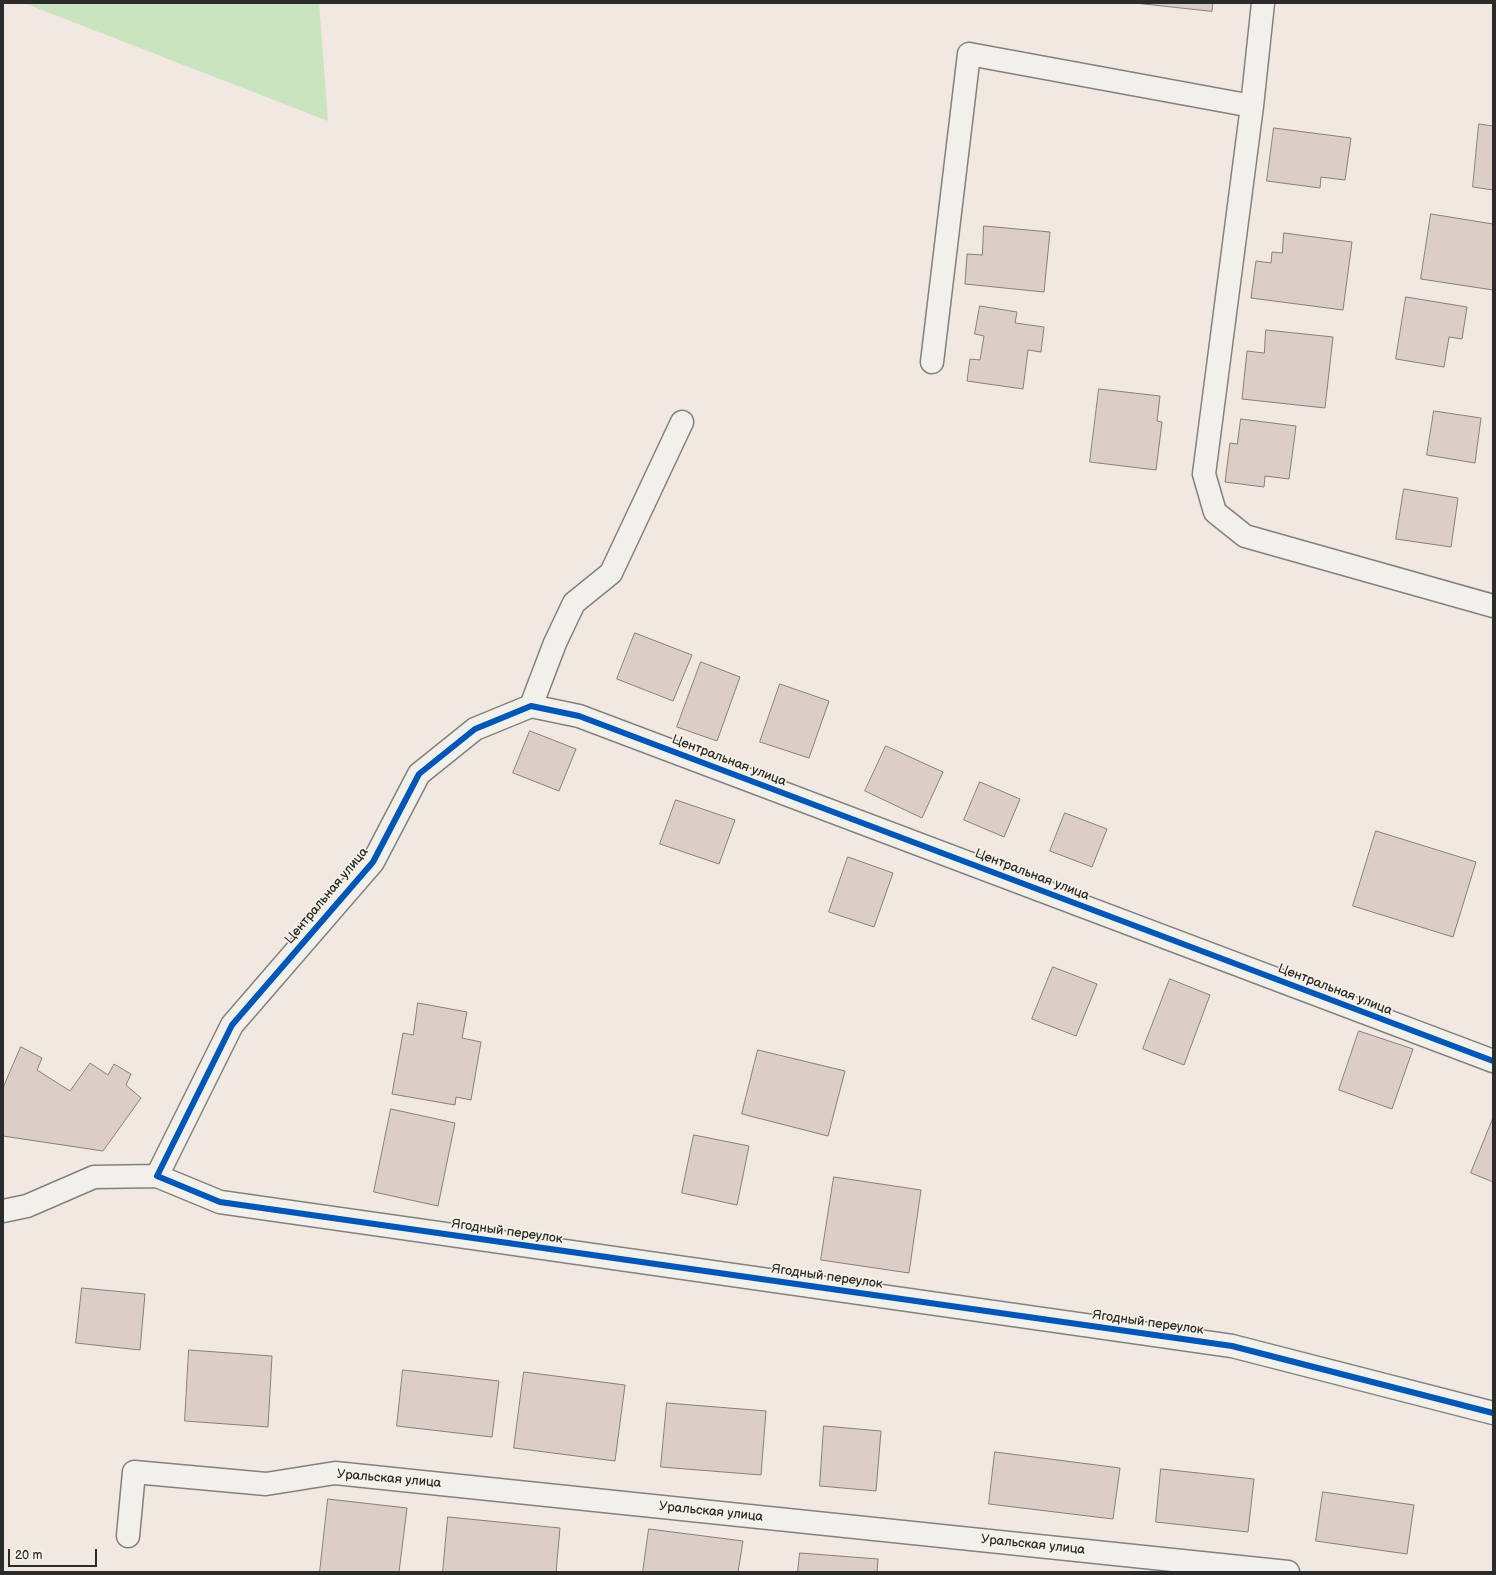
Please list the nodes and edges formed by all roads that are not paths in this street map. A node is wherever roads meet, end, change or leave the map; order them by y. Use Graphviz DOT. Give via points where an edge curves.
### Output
graph roads {
  1 [pos="1263,3"];
  2 [pos="1252,106"];
  3 [pos="932,362"];
  4 [pos="682,422"];
  5 [pos="1493,606"];
  6 [pos="531,706"];
  7 [pos="1493,1061"];
  8 [pos="158,1176"];
  9 [pos="3,1210"];
  10 [pos="1493,1413"];
  11 [pos="128,1536"];
  12 [pos="1288,1572"];
  1 -- 2 [label="street"];
  2 -- 3 [label="street" via="969,54"];
  2 -- 5 [label="street" via="1204,474 1215,512 1245,536"];
  4 -- 6 [label="street" via="612,573 574,603 554,643"];
  6 -- 7 [label="street, Центральная улица" via="579,716"];
  6 -- 8 [label="street, Центральная улица" via="475,729 418,774 373,862 232,1025"];
  8 -- 9 [label="street" via="94,1177 27,1206"];
  8 -- 10 [label="street, Ягодный переулок" via="220,1202 1232,1346"];
  11 -- 12 [label="street, Уральская улица" via="134,1472 266,1484 335,1472"];
}
